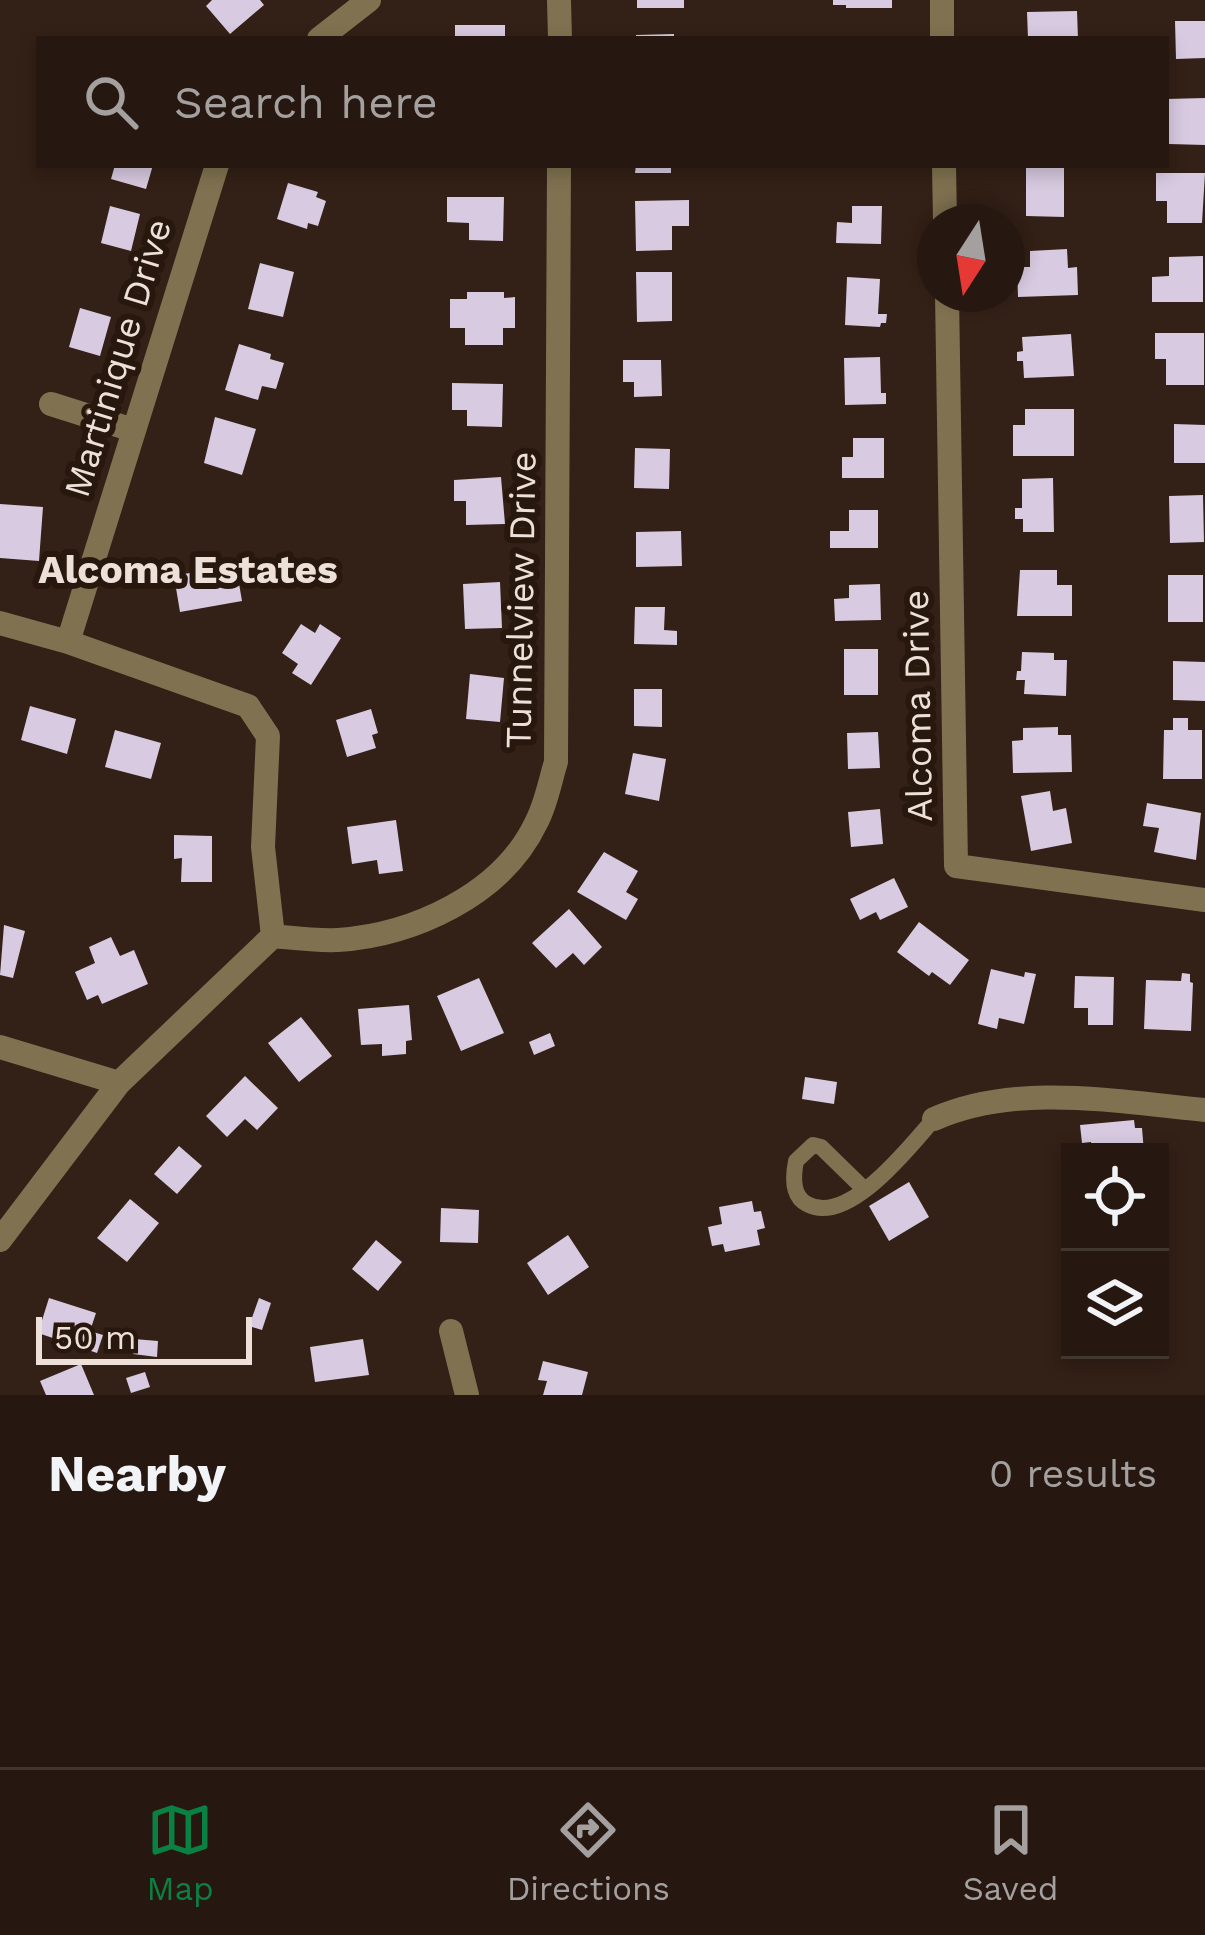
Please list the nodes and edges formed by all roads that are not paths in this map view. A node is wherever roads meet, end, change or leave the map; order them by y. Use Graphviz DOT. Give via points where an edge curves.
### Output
graph roads {
  1 [pos="369,0"];
  2 [pos="559,0"];
  3 [pos="942,0"];
  4 [pos="323,36"];
  5 [pos="560,36"];
  6 [pos="942,36"];
  7 [pos="216,168"];
  8 [pos="559,168"];
  9 [pos="944,168"];
  10 [pos="945,204"];
  11 [pos="946,312"];
  12 [pos="51,404"];
  13 [pos="133,430"];
  14 [pos="0,622"];
  15 [pos="68,642"];
  16 [pos="1205,900"];
  17 [pos="273,936"];
  18 [pos="0,1047"];
  19 [pos="119,1083"];
  20 [pos="1205,1111"];
  21 [pos="934,1119"];
  22 [pos="864,1190"];
  23 [pos="0,1240"];
  24 [pos="451,1330"];
  25 [pos="466,1395"];
  1 -- 4 [label="street"];
  2 -- 5 [label="street"];
  3 -- 6 [label="street"];
  7 -- 13 [label="street, Martinique Drive"];
  8 -- 17 [label="street, Tunnelview Drive" via="556,761 536,825 500,872 454,907 398,930 337,940"];
  9 -- 10 [label="street"];
  11 -- 16 [label="street, Alcoma Drive" via="956,866"];
  12 -- 13 [label="street"];
  13 -- 15 [label="street, Martinique Drive"];
  14 -- 15 [label="street"];
  15 -- 17 [label="street" via="248,706 268,736 263,847"];
  17 -- 19 [label="street"];
  18 -- 19 [label="street"];
  19 -- 23 [label="street"];
  20 -- 21 [label="street" via="1060,1099 964,1106"];
  21 -- 22 [label="lane"];
  24 -- 25 [label="street"];
}
